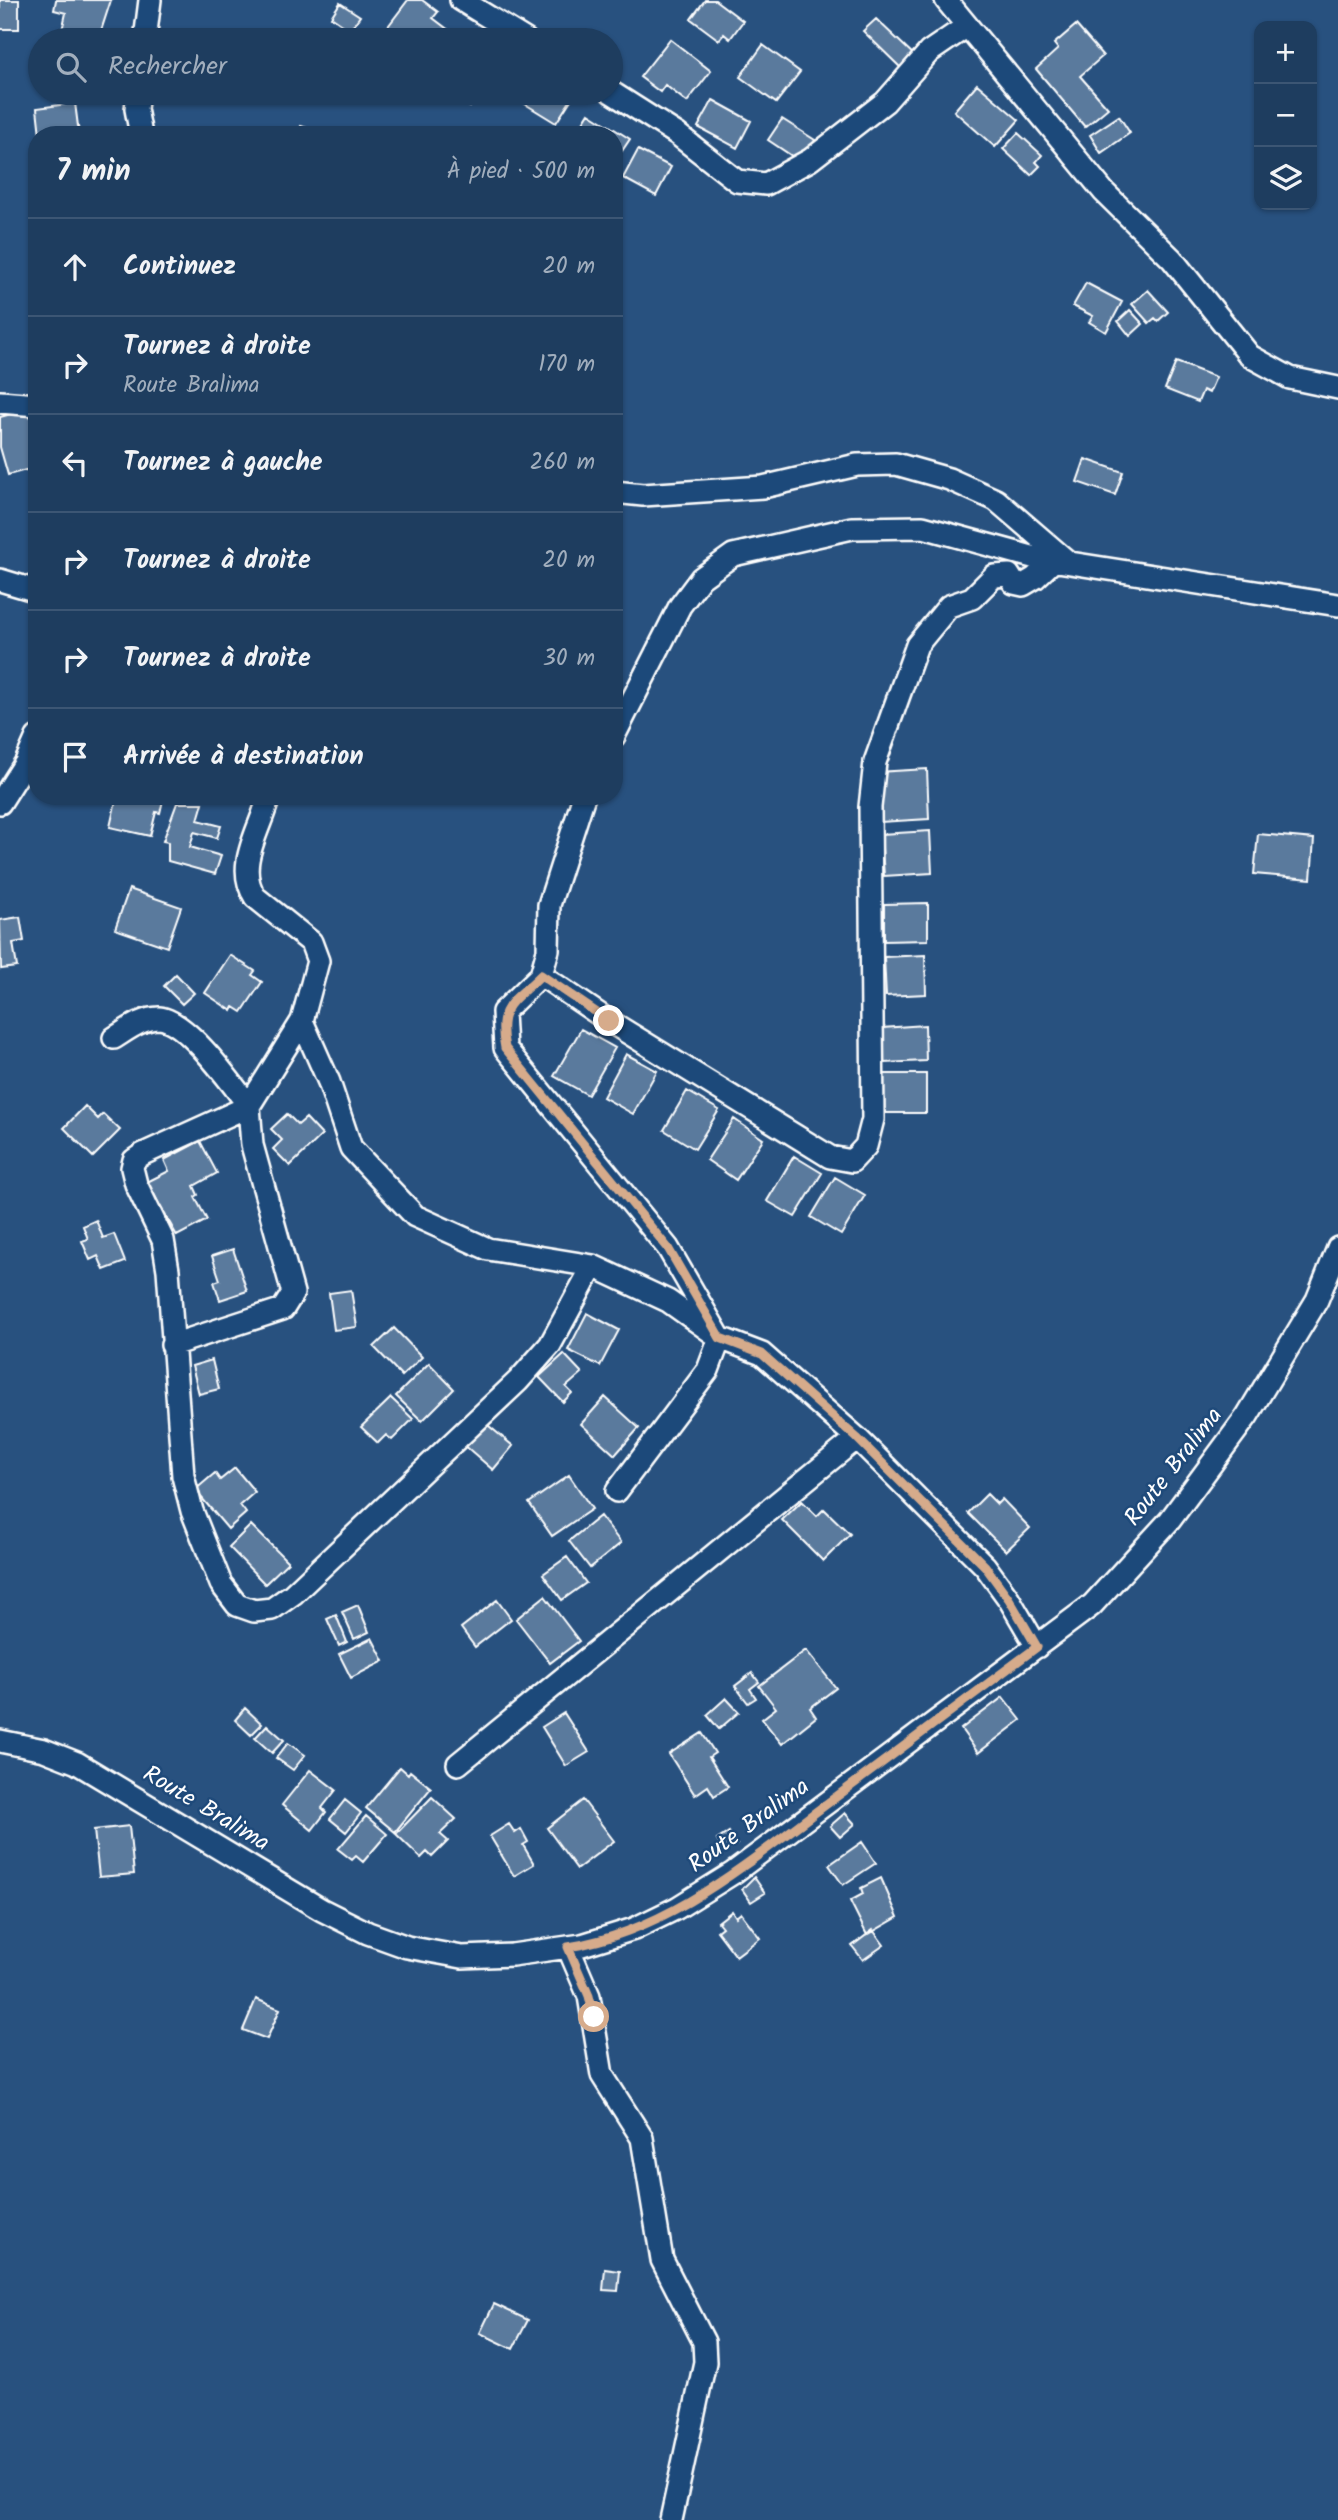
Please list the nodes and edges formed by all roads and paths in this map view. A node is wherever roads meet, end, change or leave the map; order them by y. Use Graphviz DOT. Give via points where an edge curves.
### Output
graph roads {
  1 [pos="150,0"];
  2 [pos="461,0"];
  3 [pos="946,0"];
  4 [pos="967,26"];
  5 [pos="146,28"];
  6 [pos="506,28"];
  7 [pos="623,100"];
  8 [pos="136,105"];
  9 [pos="139,126"];
  10 [pos="1338,388"];
  11 [pos="0,402"];
  12 [pos="28,404"];
  13 [pos="623,493"];
  14 [pos="1060,562"];
  15 [pos="0,580"];
  16 [pos="28,588"];
  17 [pos="1338,605"];
  18 [pos="623,718"];
  19 [pos="28,757"];
  20 [pos="0,803"];
  21 [pos="266,805"];
  22 [pos="581,805"];
  23 [pos="541,975"];
  24 [pos="302,1021"];
  25 [pos="114,1038"];
  26 [pos="249,1106"];
  27 [pos="1338,1248"];
  28 [pos="593,1266"];
  29 [pos="720,1338"];
  30 [pos="172,1345"];
  31 [pos="857,1438"];
  32 [pos="617,1491"];
  33 [pos="1037,1647"];
  34 [pos="0,1741"];
  35 [pos="458,1764"];
  36 [pos="568,1947"];
  37 [pos="671,2520"];
  1 -- 5 [label="street"];
  2 -- 6 [label="street"];
  3 -- 4 [label="street"];
  4 -- 7 [label="street" via="923,58 885,102 810,160 766,184 737,181"];
  4 -- 10 [label="street" via="1104,192 1172,259 1250,356 1290,378"];
  8 -- 9 [label="street"];
  11 -- 12 [label="street"];
  13 -- 14 [label="street" via="763,487 857,465 896,464 949,479 996,500"];
  14 -- 17 [label="street"];
  14 -- 18 [label="street" via="923,527 852,528 733,555 701,578 680,606"];
  14 -- 23 [label="street" via="1023,585 1014,583 1009,575 994,576 972,598 949,606 909,660 875,762 870,807 873,1119 866,1146 852,1161 831,1157"];
  15 -- 16 [label="street"];
  19 -- 20 [label="street"];
  21 -- 24 [label="street" via="246,864 247,876 255,897 315,950 315,978"];
  22 -- 23 [label="street" via="549,905 548,950"];
  23 -- 29 [label="street" via="503,1012 505,1048 668,1248"];
  24 -- 26 [label="street"];
  24 -- 28 [label="street" via="351,1148 415,1216 488,1250"];
  25 -- 26 [label="street" via="143,1021 160,1018 173,1023 197,1044"];
  26 -- 30 [label="street" via="134,1160 136,1184 163,1240"];
  26 -- 30 [label="street" via="252,1145 293,1293 283,1309"];
  27 -- 33 [label="street, Route Bralima" via="1317,1300 1247,1416 1170,1520 1092,1605"];
  28 -- 29 [label="street" via="658,1296"];
  28 -- 30 [label="street" via="550,1345 518,1381 272,1609 254,1611 237,1605 221,1584 192,1511 183,1476"];
  29 -- 31 [label="street" via="762,1354"];
  29 -- 32 [label="street" via="708,1370"];
  31 -- 33 [label="street" via="985,1566"];
  31 -- 35 [label="street"];
  33 -- 36 [label="street, Route Bralima" via="722,1880 634,1929"];
  34 -- 36 [label="street, Route Bralima" via="77,1763 368,1933 407,1947 462,1957"];
  36 -- 37 [label="street" via="589,1996 602,2075 642,2138 662,2260 704,2342 705,2362"];
}
